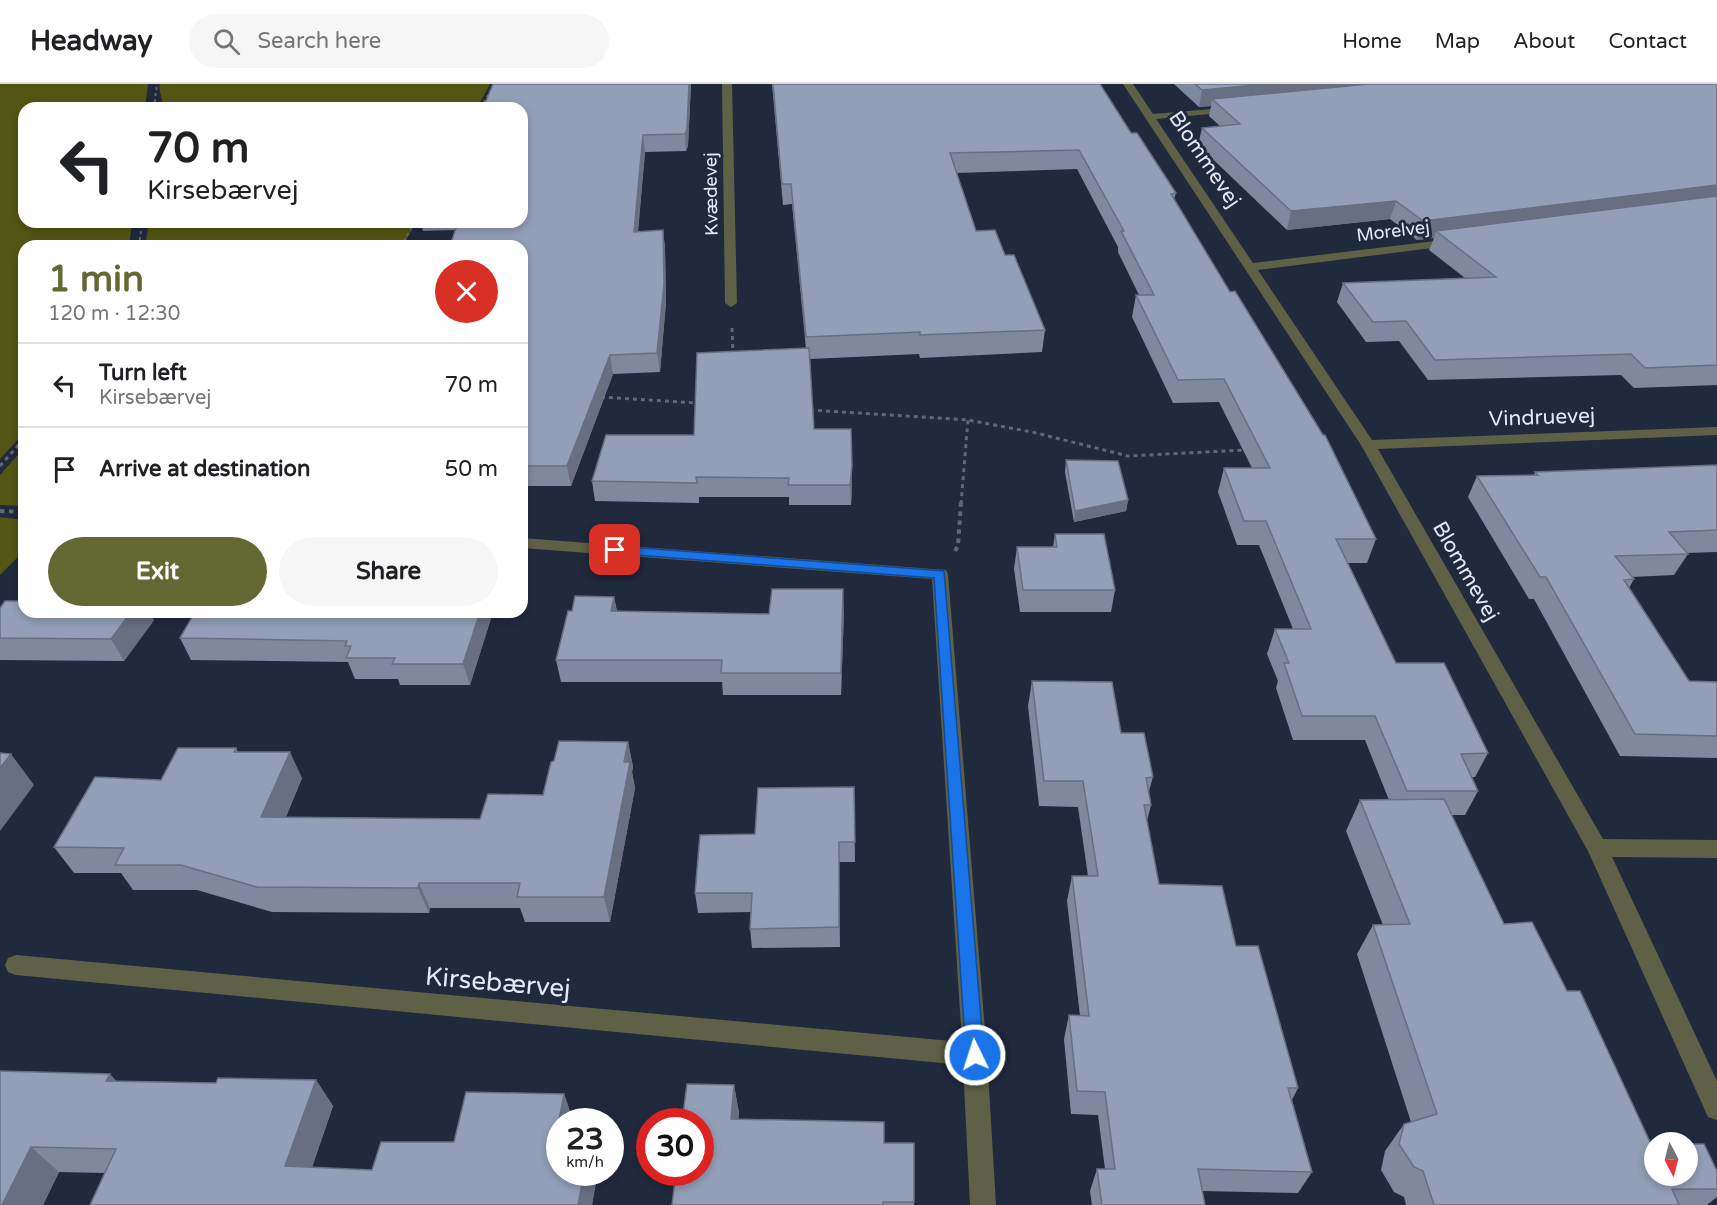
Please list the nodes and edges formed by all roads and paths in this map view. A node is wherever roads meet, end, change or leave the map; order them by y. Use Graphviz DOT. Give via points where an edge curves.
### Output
graph roads {
  1 [pos="157,84"];
  2 [pos="494,84"];
  3 [pos="727,84"];
  4 [pos="1128,84"];
  5 [pos="155,102"];
  6 [pos="484,102"];
  7 [pos="1244,108"];
  8 [pos="1149,117"];
  9 [pos="1473,239"];
  10 [pos="1251,267"];
  11 [pos="731,303"];
  12 [pos="733,360"];
  13 [pos="593,397"];
  14 [pos="699,404"];
  15 [pos="805,410"];
  16 [pos="968,420"];
  17 [pos="1717,430"];
  18 [pos="1368,445"];
  19 [pos="18,446"];
  20 [pos="1254,450"];
  21 [pos="0,456"];
  22 [pos="9,456"];
  23 [pos="0,466"];
  24 [pos="0,511"];
  25 [pos="18,512"];
  26 [pos="528,543"];
  27 [pos="940,574"];
  28 [pos="1597,848"];
  29 [pos="1717,849"];
  30 [pos="16,965"];
  31 [pos="975,1055"];
  32 [pos="1717,1108"];
  33 [pos="983,1205"];
  1 -- 5 [label="path"];
  2 -- 6 [label="path"];
  3 -- 11 [label="street, Kvædevej"];
  4 -- 8 [label="street, Blommevej"];
  7 -- 8 [label="street"];
  8 -- 10 [label="street, Blommevej"];
  9 -- 10 [label="street, Morelvej"];
  10 -- 18 [label="street, Blommevej"];
  11 -- 12 [label="path"];
  13 -- 14 [label="path"];
  15 -- 16 [label="path"];
  16 -- 20 [label="path" via="1128,456"];
  16 -- 27 [label="path" via="958,546"];
  17 -- 18 [label="street, Vindruevej"];
  18 -- 28 [label="street, Blommevej"];
  19 -- 22 [label="path"];
  21 -- 22 [label="path"];
  22 -- 23 [label="path"];
  24 -- 25 [label="path"];
  26 -- 27 [label="street"];
  27 -- 31 [label="street"];
  28 -- 29 [label="street"];
  28 -- 32 [label="street, Blommevej"];
  30 -- 31 [label="street, Kirsebærvej"];
  31 -- 33 [label="street"];
}
